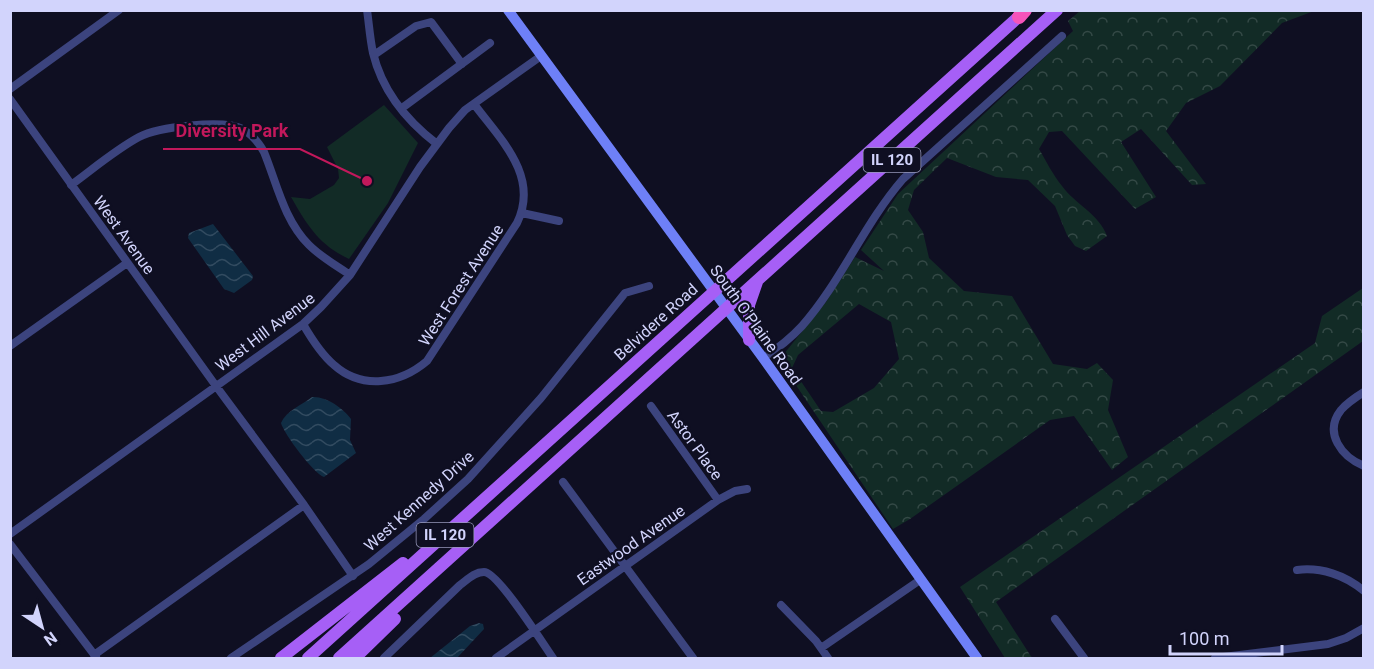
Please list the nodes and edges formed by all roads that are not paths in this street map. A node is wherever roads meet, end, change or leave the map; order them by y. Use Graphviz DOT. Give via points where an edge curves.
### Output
graph roads {
  1 [pos="119,10"];
  2 [pos="367,10"];
  3 [pos="508,10"];
  4 [pos="1057,10"];
  5 [pos="1023,13"];
  6 [pos="1062,36"];
  7 [pos="490,43"];
  8 [pos="374,55"];
  9 [pos="541,56"];
  10 [pos="462,64"];
  11 [pos="10,88"];
  12 [pos="10,99"];
  13 [pos="474,104"];
  14 [pos="402,108"];
  15 [pos="437,144"];
  16 [pos="71,185"];
  17 [pos="522,213"];
  18 [pos="559,221"];
  19 [pos="127,262"];
  20 [pos="350,275"];
  21 [pos="757,282"];
  22 [pos="649,286"];
  23 [pos="714,291"];
  24 [pos="727,309"];
  25 [pos="303,324"];
  26 [pos="749,340"];
  27 [pos="10,346"];
  28 [pos="763,358"];
  29 [pos="216,386"];
  30 [pos="1362,393"];
  31 [pos="651,406"];
  32 [pos="1364,466"];
  33 [pos="563,482"];
  34 [pos="498,487"];
  35 [pos="747,489"];
  36 [pos="718,500"];
  37 [pos="304,505"];
  38 [pos="493,521"];
  39 [pos="10,534"];
  40 [pos="10,544"];
  41 [pos="625,566"];
  42 [pos="1297,570"];
  43 [pos="353,576"];
  44 [pos="920,580"];
  45 [pos="1364,591"];
  46 [pos="782,605"];
  47 [pos="1055,619"];
  48 [pos="1364,628"];
  49 [pos="534,631"];
  50 [pos="821,648"];
  51 [pos="1273,655"];
  52 [pos="95,657"];
  53 [pos="231,658"];
  54 [pos="281,658"];
  55 [pos="308,658"];
  56 [pos="339,658"];
  57 [pos="355,658"];
  58 [pos="384,658"];
  59 [pos="496,658"];
  60 [pos="553,658"];
  61 [pos="693,658"];
  62 [pos="828,658"];
  63 [pos="977,658"];
  64 [pos="1084,658"];
  65 [pos="1215,658"];
  1 -- 11 [label="street"];
  2 -- 8 [label="street"];
  3 -- 9 [label="main road, South O'Plaine Road"];
  4 -- 21 [label="main road, IL 120"];
  5 -- 23 [label="main road, Belvidere Road / IL 120"];
  6 -- 28 [label="street" via="903,179 802,326"];
  7 -- 10 [label="street"];
  8 -- 10 [label="street" via="416,26 431,22"];
  8 -- 14 [label="street" via="387,88"];
  9 -- 13 [label="street, West Hill Avenue"];
  9 -- 23 [label="main road, South O'Plaine Road"];
  10 -- 14 [label="street"];
  12 -- 16 [label="street, West Avenue"];
  13 -- 15 [label="street, West Hill Avenue" via="455,120"];
  13 -- 17 [label="street, West Forest Avenue" via="521,172 525,194"];
  14 -- 15 [label="street"];
  15 -- 20 [label="street, West Hill Avenue"];
  16 -- 19 [label="street, West Avenue"];
  16 -- 20 [label="street" via="149,133 225,124 242,129 264,152 287,214 302,237"];
  17 -- 18 [label="street, West Forest Avenue"];
  17 -- 25 [label="street, West Forest Avenue" via="427,361 409,374 377,382 351,376 334,366"];
  19 -- 27 [label="street"];
  19 -- 29 [label="street, West Avenue"];
  20 -- 25 [label="street, West Hill Avenue"];
  21 -- 24 [label="main road, IL 120"];
  21 -- 26 [label="main road" via="749,305"];
  22 -- 43 [label="street, West Kennedy Drive" via="625,293 541,398 468,479"];
  23 -- 24 [label="main road, South O'Plaine Road"];
  23 -- 34 [label="main road, Belvidere Road / IL 120"];
  24 -- 26 [label="main road, South O'Plaine Road"];
  24 -- 38 [label="main road, IL 120"];
  25 -- 29 [label="street, West Hill Avenue"];
  26 -- 28 [label="main road, South O'Plaine Road"];
  28 -- 44 [label="main road, South O'Plaine Road"];
  29 -- 37 [label="street, West Avenue"];
  29 -- 39 [label="street, West Hill Avenue"];
  30 -- 32 [label="street" via="1339,412 1334,430 1342,453"];
  31 -- 36 [label="street, Astor Place"];
  33 -- 41 [label="street"];
  34 -- 54 [label="main road"];
  34 -- 55 [label="main road, Belvidere Road / IL 120"];
  35 -- 36 [label="street, Eastwood Avenue" via="735,490"];
  36 -- 41 [label="street, Eastwood Avenue"];
  37 -- 43 [label="street, West Avenue"];
  37 -- 52 [label="street"];
  38 -- 56 [label="main road, IL 120"];
  38 -- 57 [label="main road"];
  40 -- 52 [label="street"];
  41 -- 49 [label="street, Eastwood Avenue"];
  41 -- 61 [label="street"];
  42 -- 45 [label="street" via="1326,571 1350,580"];
  43 -- 53 [label="street, West Kennedy Drive"];
  44 -- 50 [label="street"];
  44 -- 63 [label="main road, South O'Plaine Road"];
  46 -- 50 [label="street"];
  47 -- 64 [label="street"];
  48 -- 51 [label="street" via="1328,644"];
  49 -- 58 [label="street" via="502,586 491,574 480,572 447,597"];
  49 -- 59 [label="street, Eastwood Avenue"];
  49 -- 60 [label="street"];
  50 -- 62 [label="street"];
  51 -- 65 [label="street"];
}
